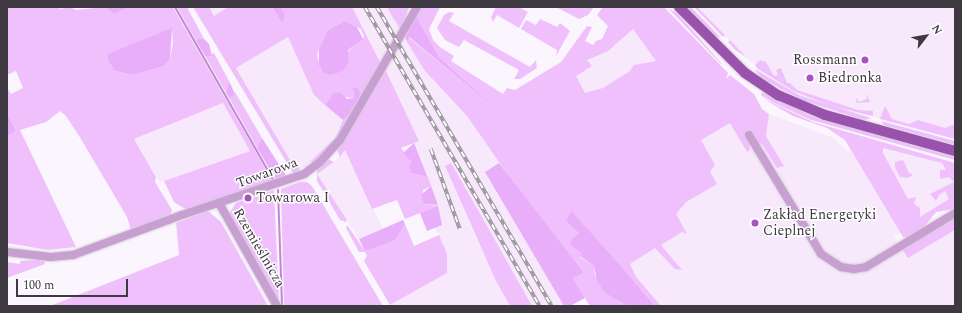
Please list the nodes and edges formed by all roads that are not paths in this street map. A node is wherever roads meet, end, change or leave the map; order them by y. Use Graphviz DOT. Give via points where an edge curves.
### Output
graph roads {
  1 [pos="417,7"];
  2 [pos="679,7"];
  3 [pos="749,135"];
  4 [pos="955,151"];
  5 [pos="219,203"];
  6 [pos="955,213"];
  7 [pos="7,252"];
  8 [pos="277,306"];
  1 -- 5 [label="street, Towarowa" via="340,140 320,162 300,176"];
  2 -- 4 [label="main road" via="745,73 778,95 825,115"];
  3 -- 6 [label="street" via="812,240 828,260 841,267 866,267"];
  5 -- 7 [label="street, Towarowa" via="73,255 46,257"];
  5 -- 8 [label="street, Rzemieślnicza"];
}
